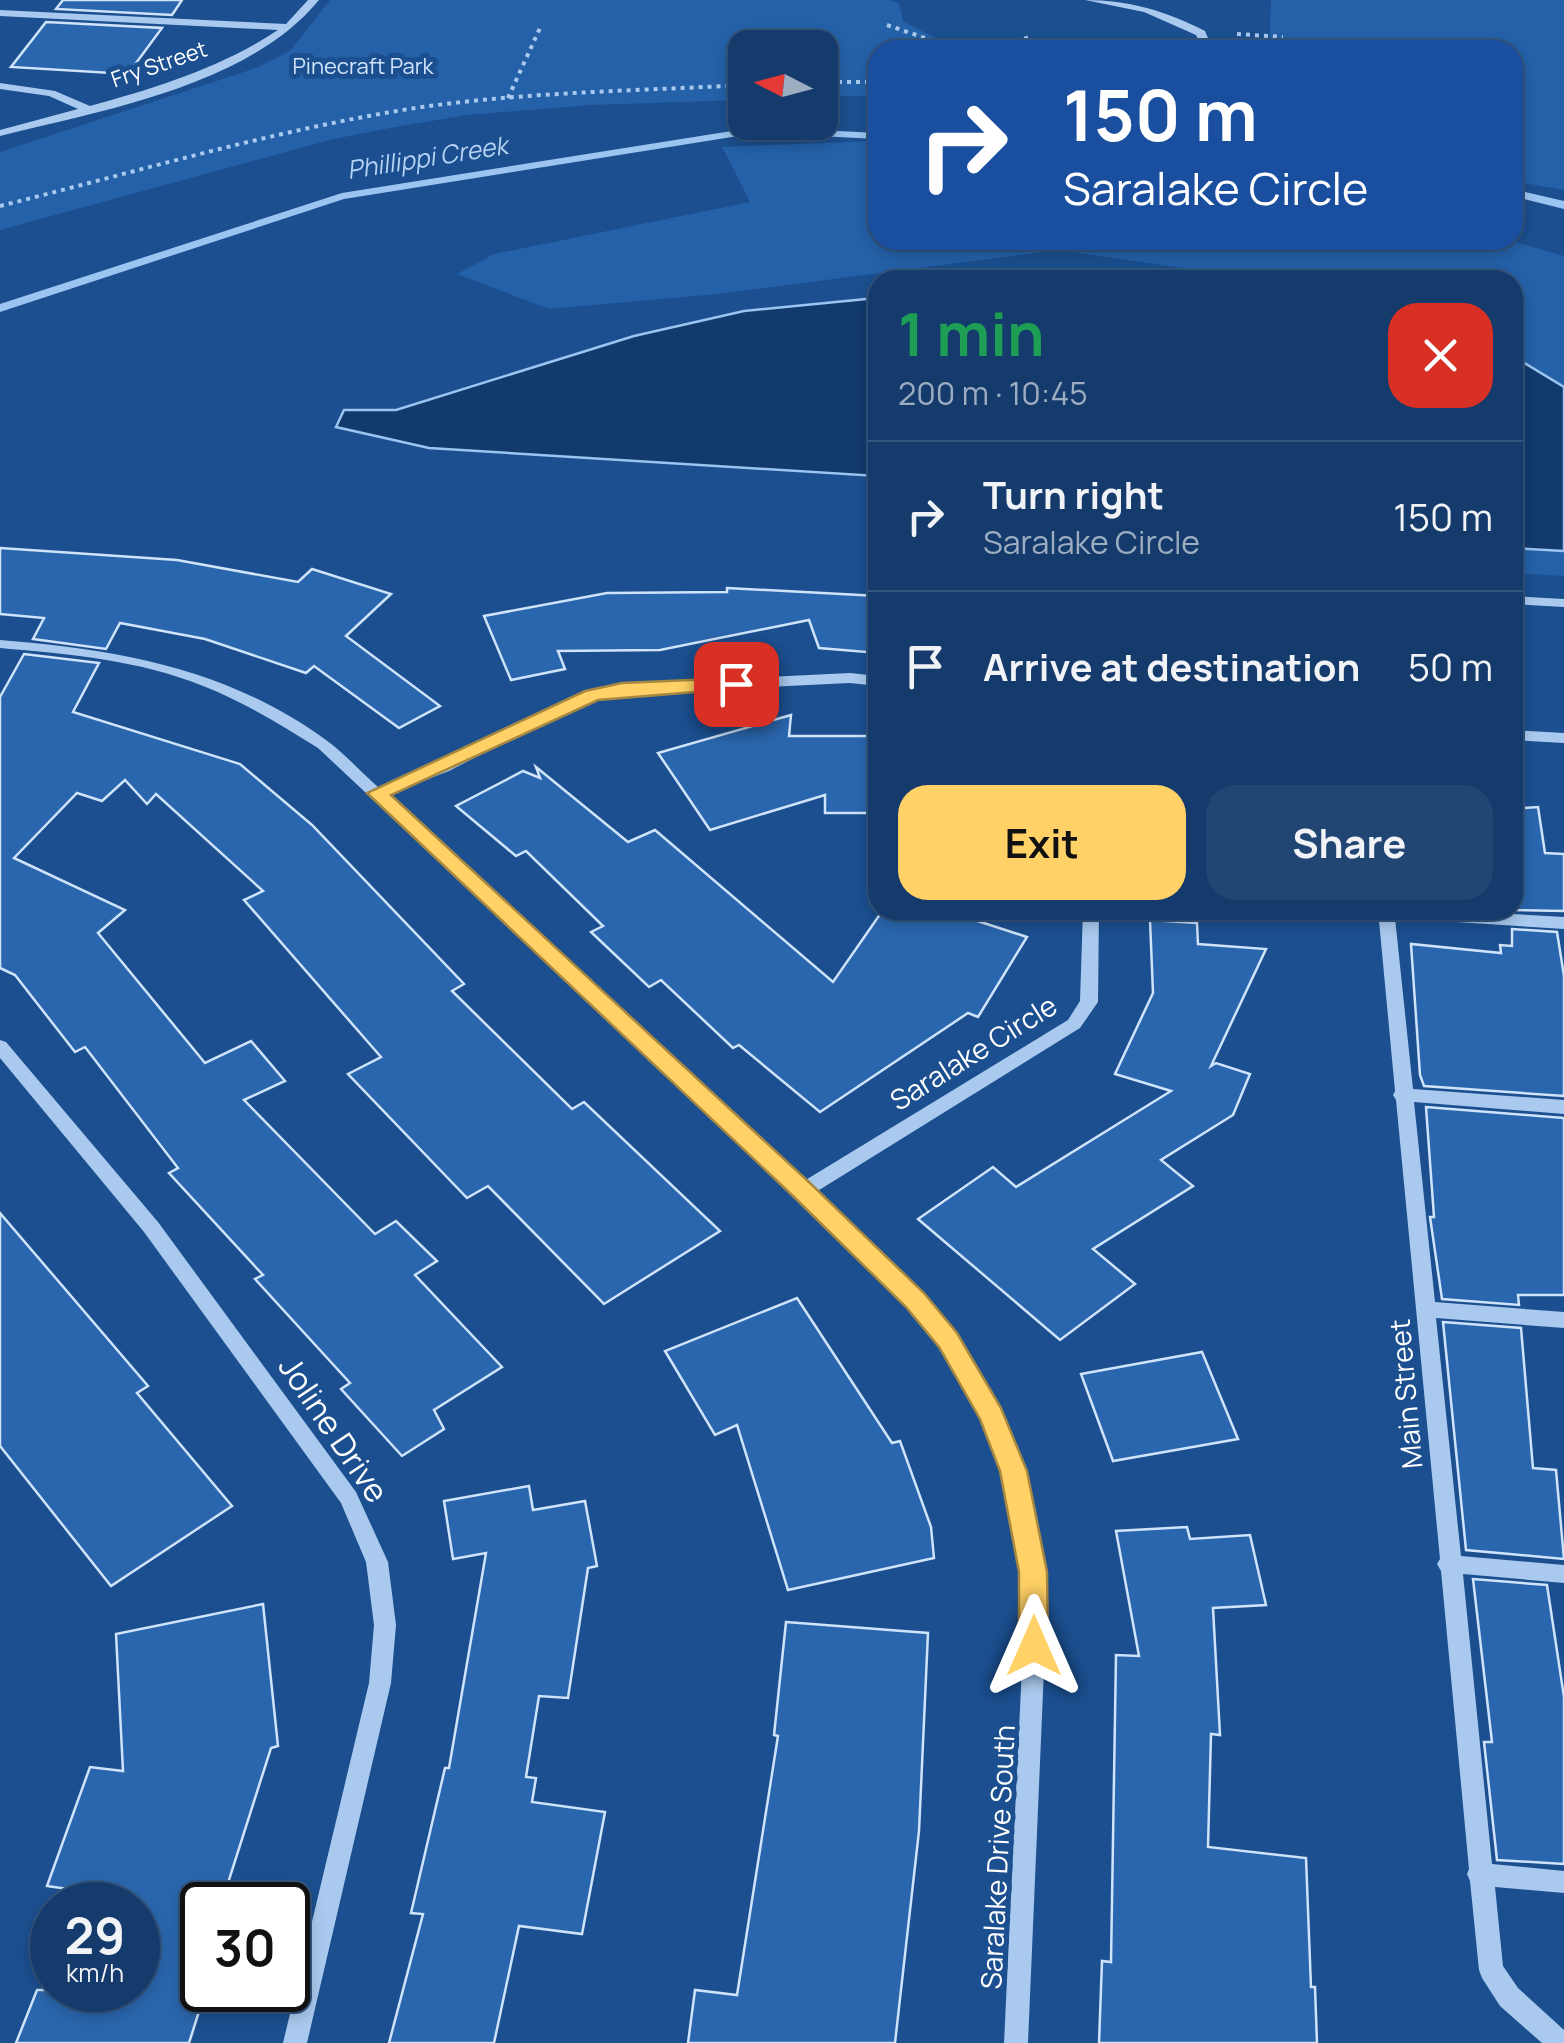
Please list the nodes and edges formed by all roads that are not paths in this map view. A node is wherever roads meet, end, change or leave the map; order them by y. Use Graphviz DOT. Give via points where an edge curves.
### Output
graph roads {
  1 [pos="314,0"];
  2 [pos="1090,0"];
  3 [pos="0,13"];
  4 [pos="288,27"];
  5 [pos="1204,40"];
  6 [pos="0,86"];
  7 [pos="87,109"];
  8 [pos="0,133"];
  9 [pos="1523,601"];
  10 [pos="1564,603"];
  11 [pos="0,644"];
  12 [pos="868,680"];
  13 [pos="1523,736"];
  14 [pos="1564,738"];
  15 [pos="377,793"];
  16 [pos="1092,920"];
  17 [pos="1387,920"];
  18 [pos="1520,920"];
  19 [pos="1564,923"];
  20 [pos="0,1046"];
  21 [pos="1402,1095"];
  22 [pos="1564,1108"];
  23 [pos="803,1190"];
  24 [pos="1424,1309"];
  25 [pos="1564,1320"];
  26 [pos="1448,1564"];
  27 [pos="1564,1574"];
  28 [pos="1479,1874"];
  29 [pos="1564,1882"];
  30 [pos="295,2043"];
  31 [pos="1016,2043"];
  32 [pos="1560,2043"];
  1 -- 4 [label="street, Fry Street"];
  2 -- 5 [label="street" via="1150,9"];
  3 -- 4 [label="street"];
  4 -- 7 [label="street, Fry Street" via="204,73"];
  6 -- 7 [label="street" via="52,93"];
  7 -- 8 [label="street, Fry Street"];
  9 -- 10 [label="street"];
  11 -- 15 [label="street, Saralake Drive South" via="76,649 211,681 268,707"];
  12 -- 15 [label="street" via="592,695"];
  13 -- 14 [label="street"];
  15 -- 23 [label="street, Saralake Drive South"];
  16 -- 23 [label="street, Saralake Circle" via="1089,1002 1074,1024"];
  17 -- 21 [label="street, Main Street"];
  18 -- 19 [label="street"];
  20 -- 30 [label="street, Joline Drive" via="151,1227 349,1498 377,1562 385,1625 380,1683"];
  21 -- 22 [label="street"];
  21 -- 24 [label="street, Main Street"];
  23 -- 31 [label="street, Saralake Drive South" via="948,1340 992,1416 1014,1471 1033,1572 1034,1646"];
  24 -- 25 [label="street"];
  24 -- 26 [label="street, Main Street"];
  26 -- 27 [label="street"];
  26 -- 28 [label="street, Main Street"];
  28 -- 29 [label="street"];
  28 -- 32 [label="street, Main Street" via="1491,1970 1509,1997"];
}
